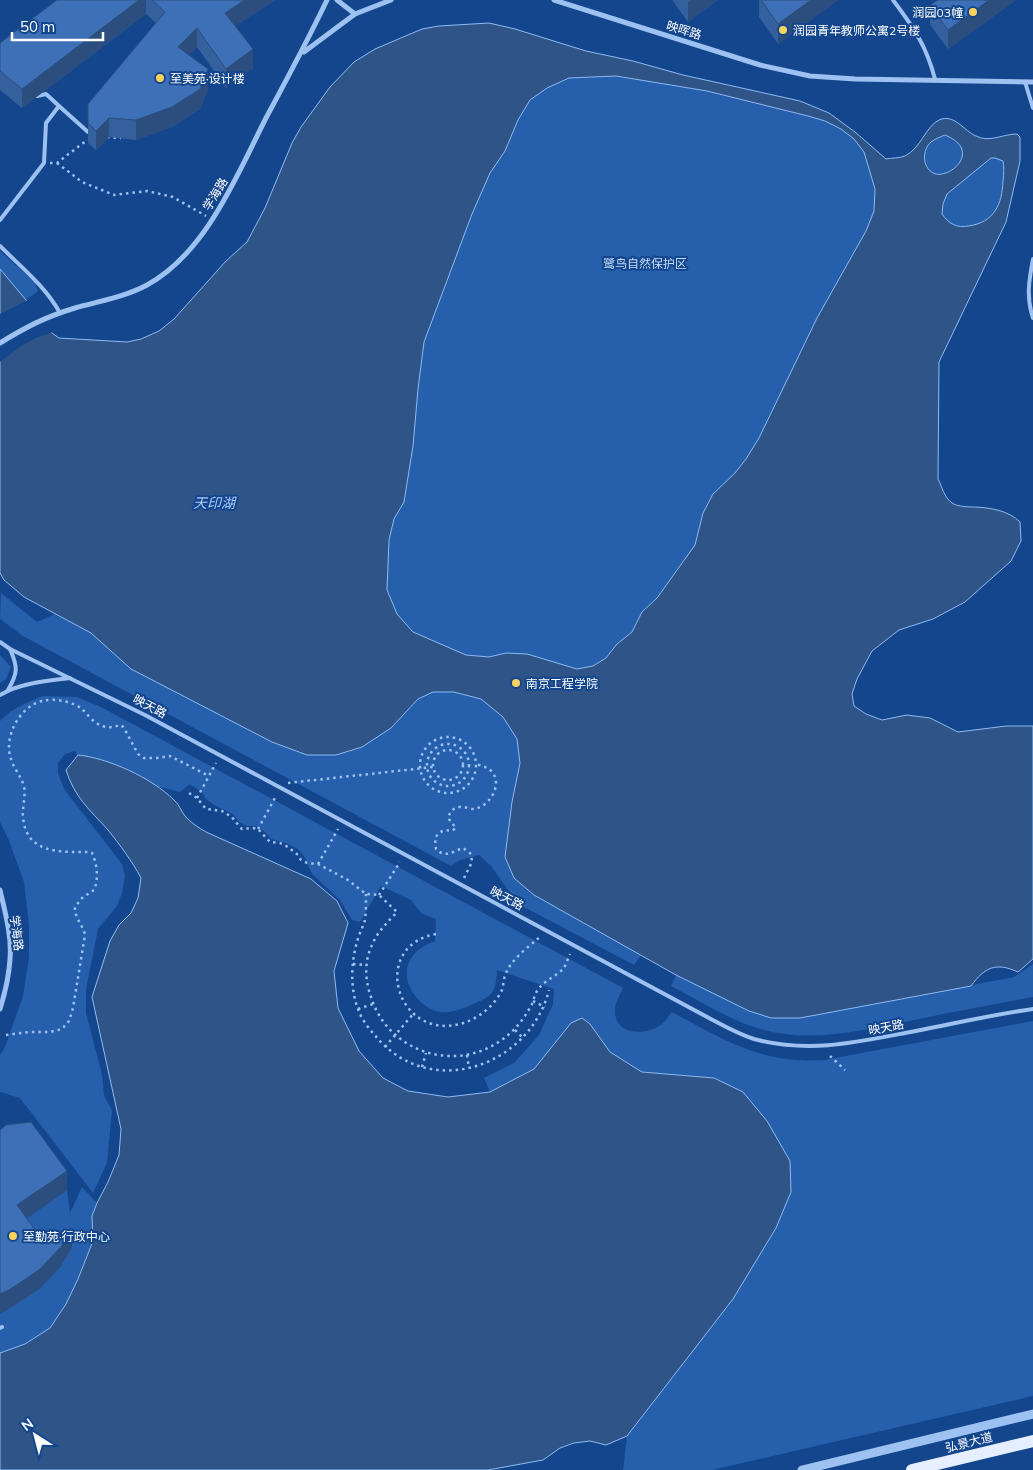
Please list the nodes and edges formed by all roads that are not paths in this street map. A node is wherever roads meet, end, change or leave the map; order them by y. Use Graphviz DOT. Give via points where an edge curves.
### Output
graph roads {
  1 [pos="327,0"];
  2 [pos="337,0"];
  3 [pos="391,0"];
  4 [pos="554,0"];
  5 [pos="893,0"];
  6 [pos="356,14"];
  7 [pos="301,54"];
  8 [pos="936,80"];
  9 [pos="1025,82"];
  10 [pos="1033,82"];
  11 [pos="37,96"];
  12 [pos="59,106"];
  13 [pos="1033,108"];
  14 [pos="88,132"];
  15 [pos="0,220"];
  16 [pos="0,246"];
  17 [pos="1033,259"];
  18 [pos="60,313"];
  19 [pos="1033,318"];
  20 [pos="0,343"];
  21 [pos="0,642"];
  22 [pos="10,648"];
  23 [pos="72,678"];
  24 [pos="8,690"];
  25 [pos="0,695"];
  26 [pos="0,890"];
  27 [pos="0,1009"];
  28 [pos="1033,1010"];
  29 [pos="1033,1414"];
  30 [pos="1033,1441"];
  31 [pos="802,1470"];
  32 [pos="912,1470"];
  1 -- 7 [label="street, 学海路"];
  2 -- 6 [label="street"];
  3 -- 6 [label="street"];
  4 -- 8 [label="street, 映晖路" via="760,65 810,76"];
  5 -- 8 [label="lane" via="918,35"];
  6 -- 7 [label="street"];
  7 -- 18 [label="street, 学海路" via="242,168 195,246 147,285"];
  8 -- 9 [label="street, 映晖路"];
  9 -- 10 [label="street, 映晖路"];
  9 -- 13 [label="lane"];
  11 -- 12 [label="lane" via="46,94"];
  12 -- 14 [label="lane"];
  12 -- 15 [label="lane" via="46,123 44,163"];
  16 -- 18 [label="lane" via="52,298"];
  17 -- 19 [label="lane" via="1028,286"];
  18 -- 20 [label="street, 学海路" via="33,322"];
  21 -- 22 [label="lane, 映天路"];
  22 -- 23 [label="lane, 映天路"];
  22 -- 24 [label="lane" via="17,665"];
  23 -- 24 [label="lane"];
  23 -- 28 [label="lane, 映天路" via="754,1039 823,1047"];
  24 -- 25 [label="lane"];
  26 -- 27 [label="street, 学海路" via="8,926 10,958"];
  29 -- 31 [label="street"];
  30 -- 32 [label="main road, 弘景大道"];
}
